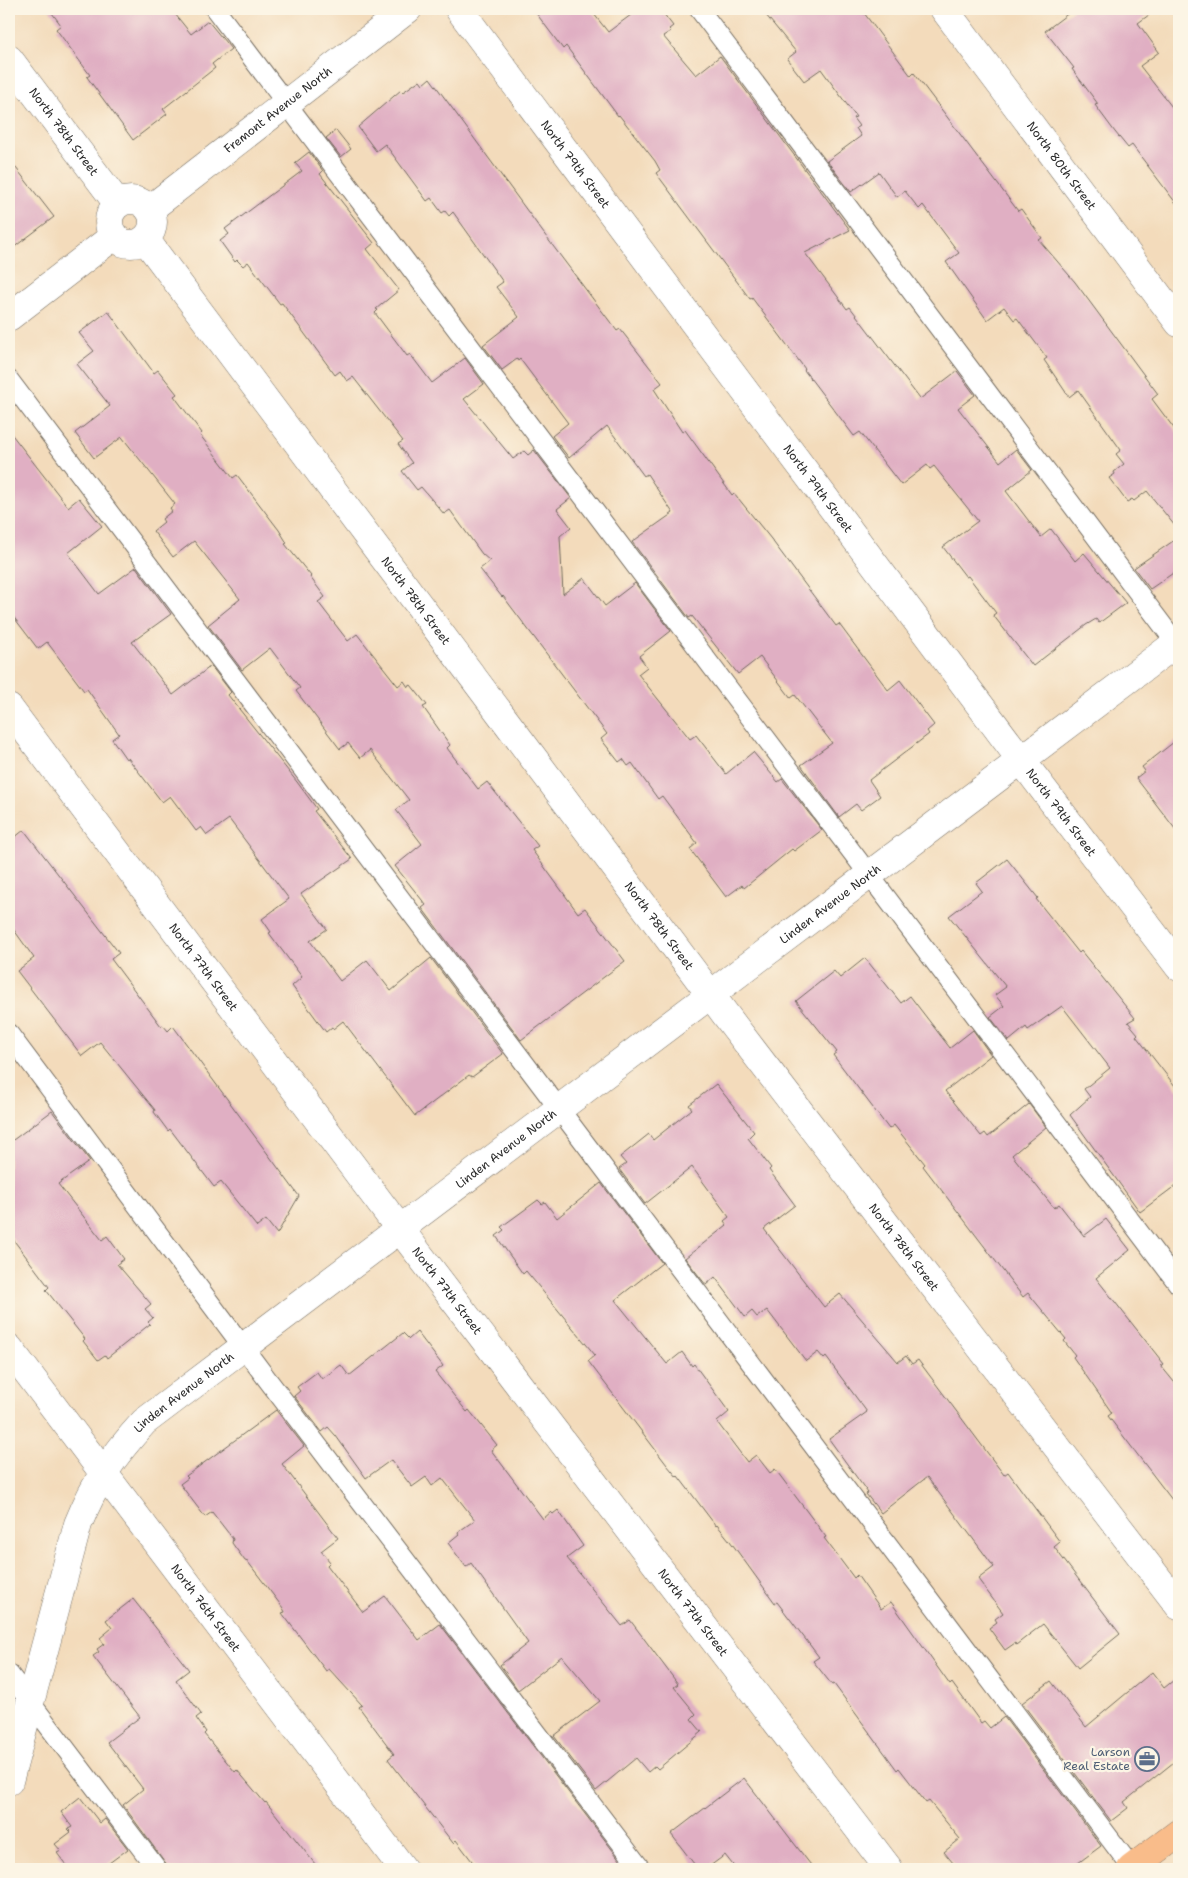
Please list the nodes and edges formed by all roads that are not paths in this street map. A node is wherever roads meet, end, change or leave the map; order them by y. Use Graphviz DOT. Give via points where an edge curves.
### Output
graph roads {
  1 [pos="215,9"];
  2 [pos="408,9"];
  3 [pos="459,9"];
  4 [pos="699,9"];
  5 [pos="944,9"];
  6 [pos="9,59"];
  7 [pos="287,104"];
  8 [pos="118,204"];
  9 [pos="150,209"];
  10 [pos="114,236"];
  11 [pos="145,239"];
  12 [pos="9,318"];
  13 [pos="1179,323"];
  14 [pos="9,380"];
  15 [pos="1178,644"];
  16 [pos="9,708"];
  17 [pos="1020,760"];
  18 [pos="870,874"];
  19 [pos="1179,967"];
  20 [pos="710,994"];
  21 [pos="9,1034"];
  22 [pos="559,1108"];
  23 [pos="399,1228"];
  24 [pos="1179,1285"];
  25 [pos="242,1346"];
  26 [pos="9,1348"];
  27 [pos="103,1472"];
  28 [pos="1179,1606"];
  29 [pos="9,1674"];
  30 [pos="30,1703"];
  31 [pos="9,1781"];
  32 [pos="1179,1834"];
  33 [pos="156,1869"];
  34 [pos="403,1869"];
  35 [pos="641,1869"];
  36 [pos="889,1869"];
  37 [pos="1132,1869"];
  1 -- 7 [label="lane"];
  2 -- 7 [label="street, Fremont Avenue North"];
  3 -- 17 [label="street, North 79th Street"];
  4 -- 15 [label="lane"];
  5 -- 13 [label="street, North 80th Street"];
  6 -- 8 [label="street, North 78th Street"];
  7 -- 9 [label="street, Fremont Avenue North"];
  7 -- 18 [label="lane"];
  8 -- 9 [label="street" via="138,201"];
  8 -- 10 [label="street" via="109,221"];
  9 -- 11 [label="street" via="154,225"];
  10 -- 11 [label="street" via="133,244"];
  10 -- 12 [label="street"];
  11 -- 20 [label="street, North 78th Street"];
  14 -- 22 [label="lane"];
  15 -- 17 [label="street, Linden Avenue North"];
  16 -- 23 [label="street, North 77th Street"];
  17 -- 18 [label="street, Linden Avenue North"];
  17 -- 19 [label="street, North 79th Street"];
  18 -- 20 [label="street, Linden Avenue North"];
  18 -- 24 [label="lane"];
  20 -- 22 [label="street, Linden Avenue North"];
  20 -- 28 [label="street, North 78th Street"];
  21 -- 25 [label="lane"];
  22 -- 23 [label="street, Linden Avenue North"];
  22 -- 37 [label="lane"];
  23 -- 25 [label="street, Linden Avenue North"];
  23 -- 36 [label="street, North 77th Street"];
  25 -- 27 [label="street, Linden Avenue North" via="144,1422"];
  25 -- 35 [label="lane"];
  26 -- 27 [label="street, North 76th Street"];
  27 -- 30 [label="street, Linden Avenue North" via="78,1524"];
  27 -- 34 [label="street, North 76th Street"];
  29 -- 30 [label="lane"];
  30 -- 31 [label="street, Linden Avenue North"];
  30 -- 33 [label="lane"];
  32 -- 37 [label="highway"];
}
